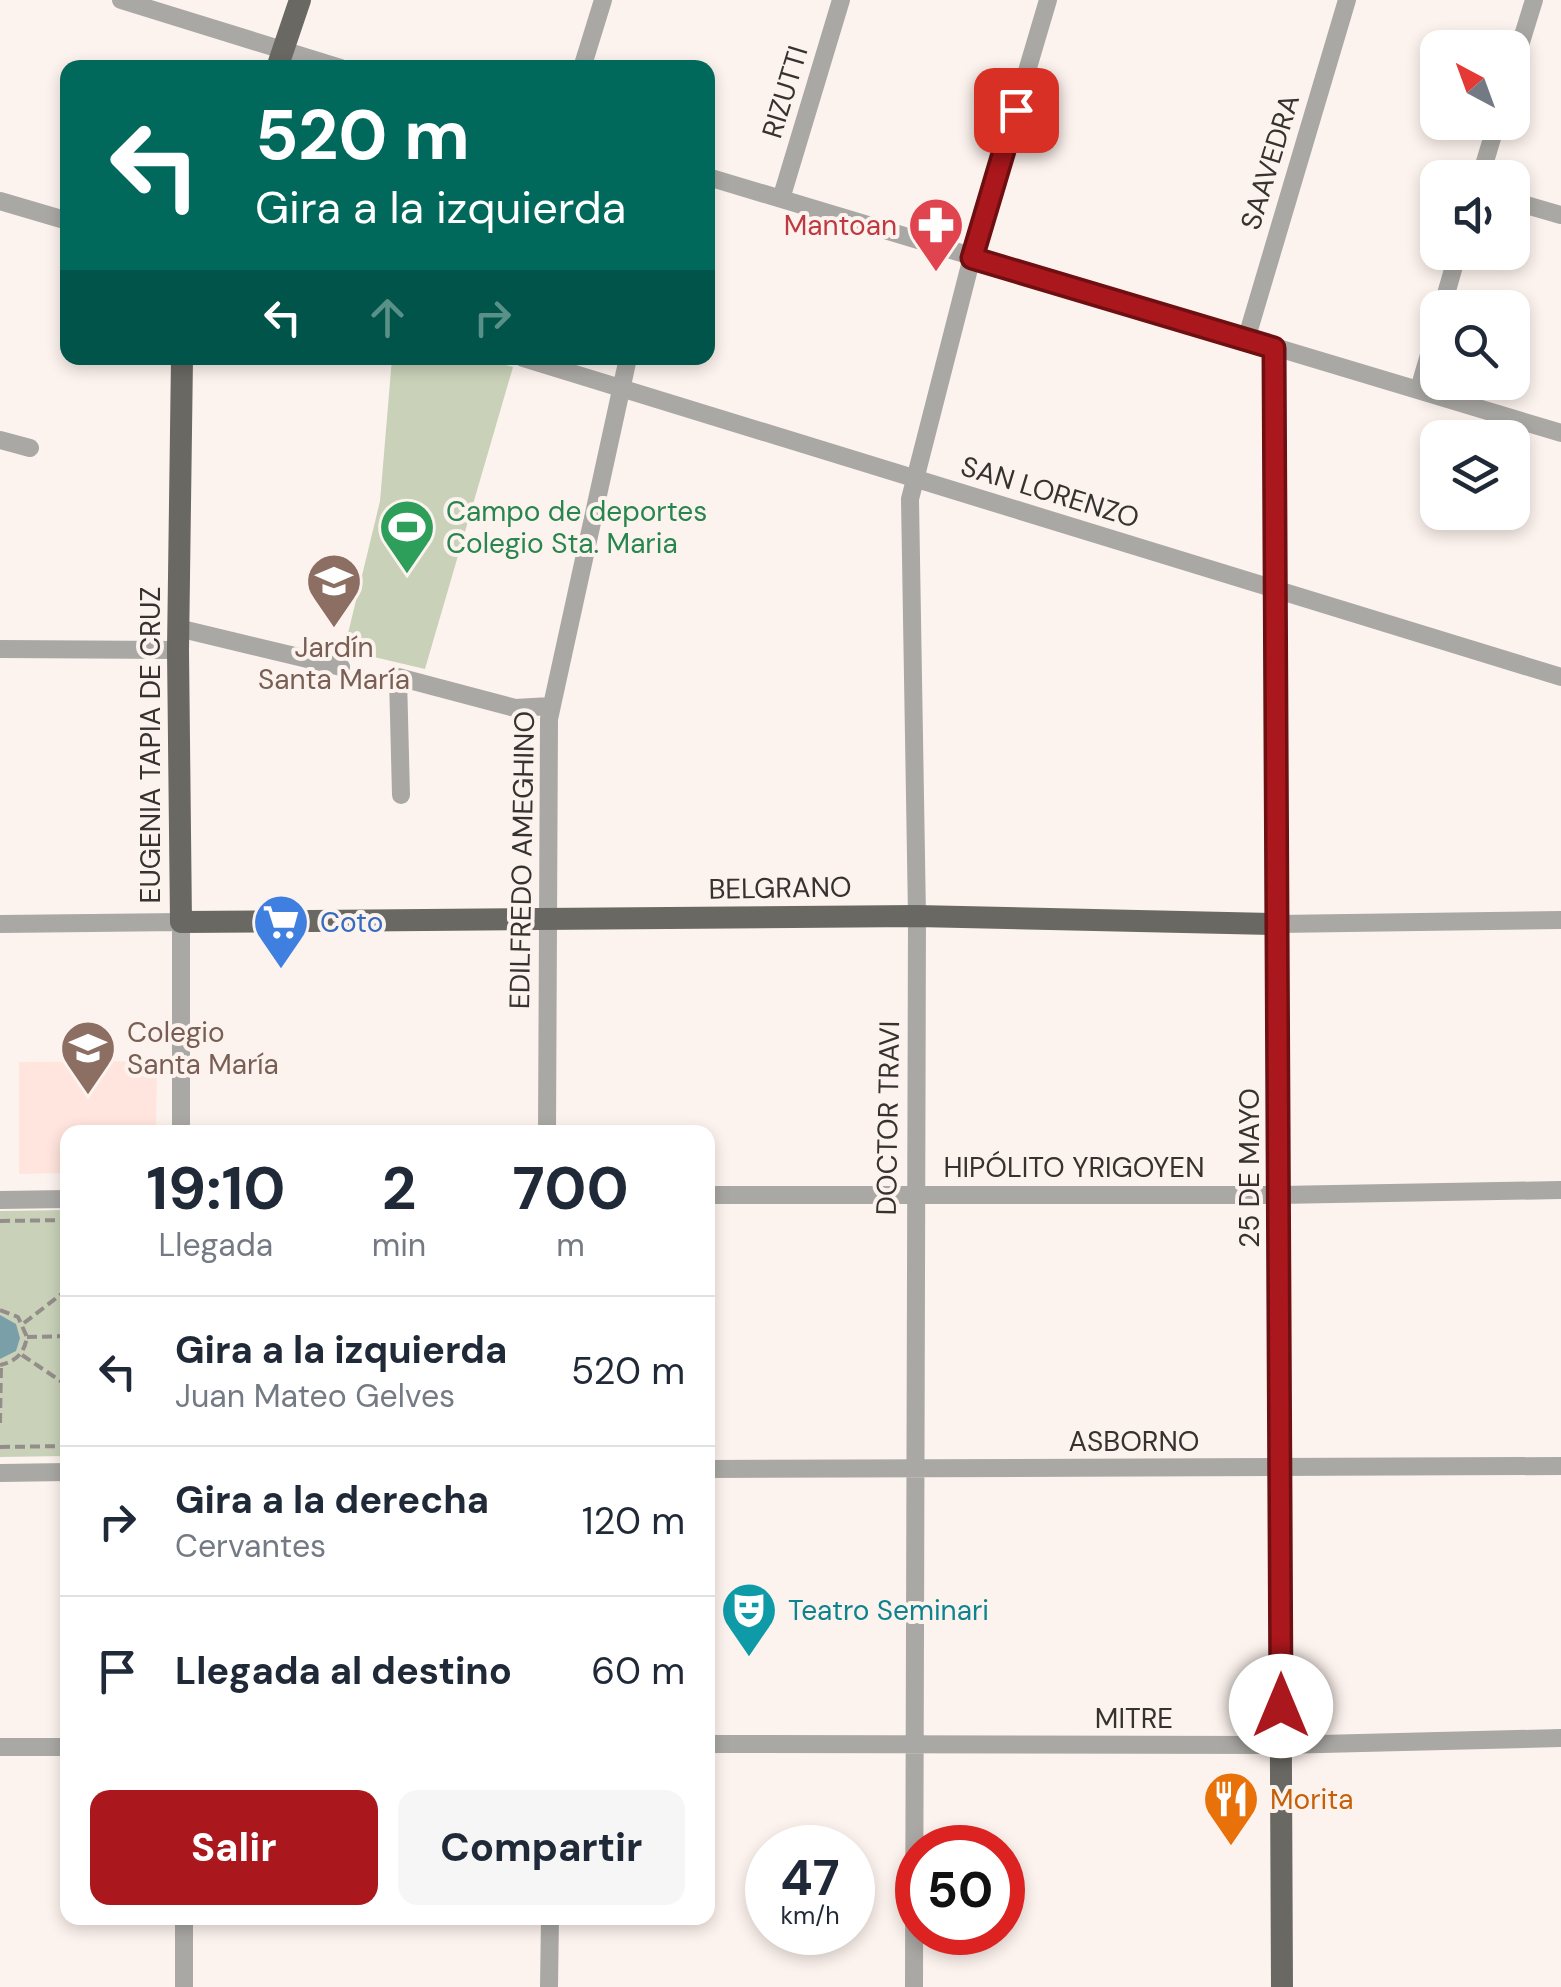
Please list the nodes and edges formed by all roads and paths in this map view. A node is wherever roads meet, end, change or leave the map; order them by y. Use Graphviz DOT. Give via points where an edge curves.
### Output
graph roads {
  1 [pos="122,0"];
  2 [pos="300,0"];
  3 [pos="603,0"];
  4 [pos="841,0"];
  5 [pos="1048,0"];
  6 [pos="1347,0"];
  7 [pos="1534,0"];
  8 [pos="1525,30"];
  9 [pos="281,59"];
  10 [pos="584,60"];
  11 [pos="715,179"];
  12 [pos="781,200"];
  13 [pos="0,201"];
  14 [pos="1530,206"];
  15 [pos="1561,215"];
  16 [pos="60,219"];
  17 [pos="972,258"];
  18 [pos="1246,340"];
  19 [pos="1274,348"];
  20 [pos="182,365"];
  21 [pos="547,365"];
  22 [pos="626,365"];
  23 [pos="1420,386"];
  24 [pos="621,387"];
  25 [pos="1419,389"];
  26 [pos="1561,432"];
  27 [pos="0,440"];
  28 [pos="30,448"];
  29 [pos="913,478"];
  30 [pos="1274,590"];
  31 [pos="178,639"];
  32 [pos="0,649"];
  33 [pos="341,667"];
  34 [pos="1561,677"];
  35 [pos="550,706"];
  36 [pos="401,796"];
  37 [pos="918,916"];
  38 [pos="1561,920"];
  39 [pos="548,921"];
  40 [pos="181,922"];
  41 [pos="0,924"];
  42 [pos="1277,924"];
  43 [pos="181,1125"];
  44 [pos="547,1125"];
  45 [pos="1561,1190"];
  46 [pos="914,1194"];
  47 [pos="1279,1194"];
  48 [pos="715,1195"];
  49 [pos="60,1199"];
  50 [pos="0,1200"];
  51 [pos="60,1220"];
  52 [pos="0,1221"];
  53 [pos="60,1295"];
  54 [pos="0,1310"];
  55 [pos="23,1324"];
  56 [pos="60,1336"];
  57 [pos="27,1337"];
  58 [pos="20,1354"];
  59 [pos="0,1365"];
  60 [pos="60,1381"];
  61 [pos="0,1423"];
  62 [pos="60,1446"];
  63 [pos="0,1447"];
  64 [pos="1561,1466"];
  65 [pos="914,1468"];
  66 [pos="715,1470"];
  67 [pos="1281,1470"];
  68 [pos="60,1472"];
  69 [pos="0,1473"];
  70 [pos="1561,1738"];
  71 [pos="715,1744"];
  72 [pos="915,1746"];
  73 [pos="1281,1746"];
  74 [pos="60,1747"];
  75 [pos="0,1748"];
  76 [pos="184,1925"];
  77 [pos="550,1925"];
  78 [pos="184,1987"];
  79 [pos="549,1987"];
  80 [pos="914,1987"];
  81 [pos="1282,1987"];
  1 -- 9 [label="street"];
  2 -- 9 [label="main road"];
  3 -- 10 [label="street"];
  4 -- 12 [label="street, RIZUTTI"];
  5 -- 17 [label="street, DOCTOR TRAVI"];
  6 -- 18 [label="street, SAAVEDRA"];
  7 -- 8 [label="street"];
  11 -- 12 [label="street"];
  12 -- 17 [label="street"];
  13 -- 16 [label="street"];
  14 -- 15 [label="street"];
  17 -- 18 [label="street"];
  17 -- 29 [label="street, DOCTOR TRAVI"];
  18 -- 19 [label="street"];
  19 -- 25 [label="street"];
  19 -- 30 [label="street, 25 DE MAYO"];
  20 -- 31 [label="main road, EUGENIA TAPIA DE CRUZ"];
  21 -- 24 [label="street, SAN LORENZO"];
  22 -- 24 [label="street, EDILFREDO AMEGHINO"];
  23 -- 25 [label="street"];
  24 -- 29 [label="street, SAN LORENZO"];
  24 -- 35 [label="street, EDILFREDO AMEGHINO"];
  25 -- 26 [label="street"];
  27 -- 28 [label="street"];
  29 -- 30 [label="street, SAN LORENZO"];
  29 -- 37 [label="street, DOCTOR TRAVI"];
  30 -- 34 [label="street, SAN LORENZO"];
  30 -- 42 [label="street, 25 DE MAYO"];
  31 -- 32 [label="street"];
  31 -- 33 [label="street"];
  31 -- 40 [label="main road, EUGENIA TAPIA DE CRUZ"];
  35 -- 36 [label="street" via="515,708 398,677"];
  35 -- 39 [label="street, EDILFREDO AMEGHINO"];
  37 -- 39 [label="main road, BELGRANO"];
  37 -- 42 [label="main road, BELGRANO"];
  37 -- 46 [label="street, DOCTOR TRAVI"];
  38 -- 42 [label="street, BELGRANO"];
  39 -- 40 [label="main road, BELGRANO"];
  39 -- 44 [label="street, EDILFREDO AMEGHINO"];
  40 -- 41 [label="street, BELGRANO"];
  40 -- 43 [label="street, EUGENIA TAPIA DE CRUZ"];
  42 -- 47 [label="main road, 25 DE MAYO"];
  45 -- 47 [label="street, HIPÓLITO YRIGOYEN"];
  46 -- 47 [label="street, HIPÓLITO YRIGOYEN"];
  46 -- 48 [label="street, HIPÓLITO YRIGOYEN"];
  46 -- 65 [label="street, DOCTOR TRAVI"];
  47 -- 67 [label="main road, 25 DE MAYO"];
  49 -- 50 [label="street"];
  51 -- 52 [label="path"];
  53 -- 55 [label="path"];
  54 -- 55 [label="path"];
  55 -- 57 [label="path"];
  56 -- 57 [label="path"];
  57 -- 58 [label="path"];
  58 -- 59 [label="path"];
  58 -- 60 [label="path"];
  59 -- 61 [label="path"];
  62 -- 63 [label="path"];
  64 -- 67 [label="street, ASBORNO"];
  65 -- 66 [label="street, ASBORNO"];
  65 -- 67 [label="street, ASBORNO"];
  65 -- 72 [label="street, DOCTOR TRAVI"];
  67 -- 73 [label="main road, 25 DE MAYO"];
  68 -- 69 [label="street"];
  70 -- 73 [label="street, MITRE"];
  71 -- 72 [label="street, MITRE"];
  72 -- 73 [label="street, MITRE"];
  72 -- 80 [label="street, DOCTOR TRAVI"];
  73 -- 81 [label="main road, 25 DE MAYO"];
  74 -- 75 [label="street"];
  76 -- 78 [label="street"];
  77 -- 79 [label="street"];
}
